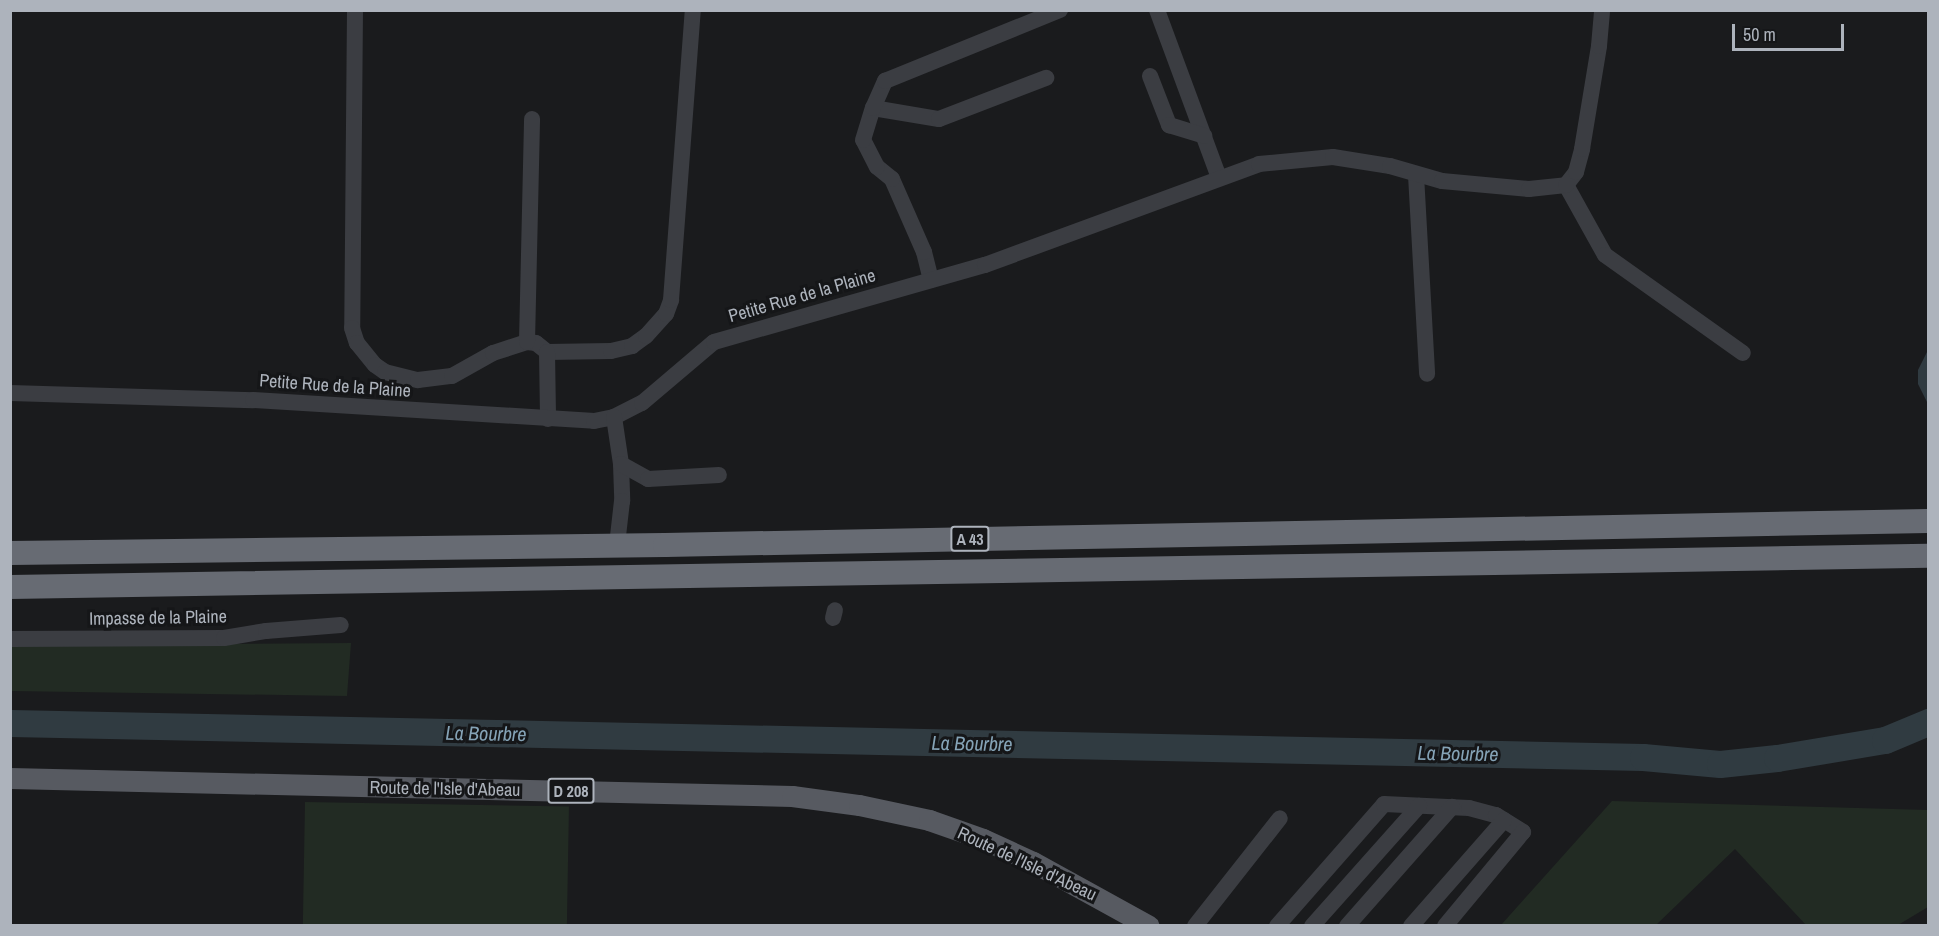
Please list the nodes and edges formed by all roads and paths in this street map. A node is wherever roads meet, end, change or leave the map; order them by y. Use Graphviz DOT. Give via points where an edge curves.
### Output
graph roads {
  1 [pos="355,10"];
  2 [pos="693,10"];
  3 [pos="1060,10"];
  4 [pos="1157,10"];
  5 [pos="1602,10"];
  6 [pos="1150,76"];
  7 [pos="1046,78"];
  8 [pos="873,108"];
  9 [pos="532,119"];
  10 [pos="1204,136"];
  11 [pos="1416,175"];
  12 [pos="1219,178"];
  13 [pos="1566,184"];
  14 [pos="931,280"];
  15 [pos="526,342"];
  16 [pos="547,352"];
  17 [pos="1743,353"];
  18 [pos="1427,374"];
  19 [pos="10,393"];
  20 [pos="614,417"];
  21 [pos="548,419"];
  22 [pos="621,464"];
  23 [pos="719,475"];
  24 [pos="1929,521"];
  25 [pos="618,545"];
  26 [pos="10,553"];
  27 [pos="1929,556"];
  28 [pos="10,587"];
  29 [pos="341,626"];
  30 [pos="10,639"];
  31 [pos="10,778"];
  32 [pos="1419,806"];
  33 [pos="1452,807"];
  34 [pos="1280,818"];
  35 [pos="1504,820"];
  36 [pos="1110,903"];
  37 [pos="1137,926"];
  38 [pos="1149,926"];
  39 [pos="1195,926"];
  40 [pos="1277,926"];
  41 [pos="1312,926"];
  42 [pos="1347,926"];
  43 [pos="1411,926"];
  44 [pos="1445,926"];
  1 -- 15 [label="street" via="351,317 357,342 365,355 385,372 418,380 452,376 493,353"];
  2 -- 16 [label="street" via="671,300 666,314 632,346 611,351"];
  3 -- 8 [label="street" via="885,81"];
  4 -- 10 [label="street"];
  5 -- 13 [label="street" via="1582,149 1576,172"];
  6 -- 10 [label="street" via="1169,125"];
  7 -- 8 [label="street" via="939,119"];
  8 -- 14 [label="street" via="863,140 877,167 892,179 924,252"];
  9 -- 15 [label="street"];
  10 -- 12 [label="street"];
  11 -- 12 [label="street, Petite Rue de la Plaine" via="1390,166 1333,157 1275,161"];
  11 -- 13 [label="street, Petite Rue de la Plaine" via="1529,189"];
  11 -- 18 [label="street"];
  12 -- 14 [label="street, Petite Rue de la Plaine" via="985,265"];
  13 -- 17 [label="street" via="1605,255"];
  14 -- 20 [label="street, Petite Rue de la Plaine" via="714,342 642,403"];
  15 -- 16 [label="street" via="536,343"];
  16 -- 21 [label="street"];
  19 -- 21 [label="street, Petite Rue de la Plaine" via="253,400"];
  20 -- 21 [label="street, Petite Rue de la Plaine" via="594,421"];
  20 -- 22 [label="street"];
  22 -- 23 [label="street" via="648,479"];
  22 -- 25 [label="street"];
  24 -- 25 [label="highway, A 43"];
  25 -- 26 [label="highway, A 43"];
  27 -- 28 [label="highway, A 43"];
  29 -- 30 [label="street, Impasse de la Plaine" via="224,638"];
  31 -- 36 [label="main road, Route de l'Isle d'Abeau / D 208" via="792,796 928,820 983,839"];
  32 -- 33 [label="street"];
  32 -- 40 [label="street" via="1384,804"];
  32 -- 41 [label="street"];
  33 -- 35 [label="street" via="1469,808"];
  33 -- 42 [label="street"];
  34 -- 39 [label="street"];
  35 -- 43 [label="street"];
  35 -- 44 [label="street" via="1524,832"];
  36 -- 37 [label="main road, Route de l'Isle d'Abeau / D 208"];
  36 -- 38 [label="main road, Route de l'Isle d'Abeau / D 208"];
}
